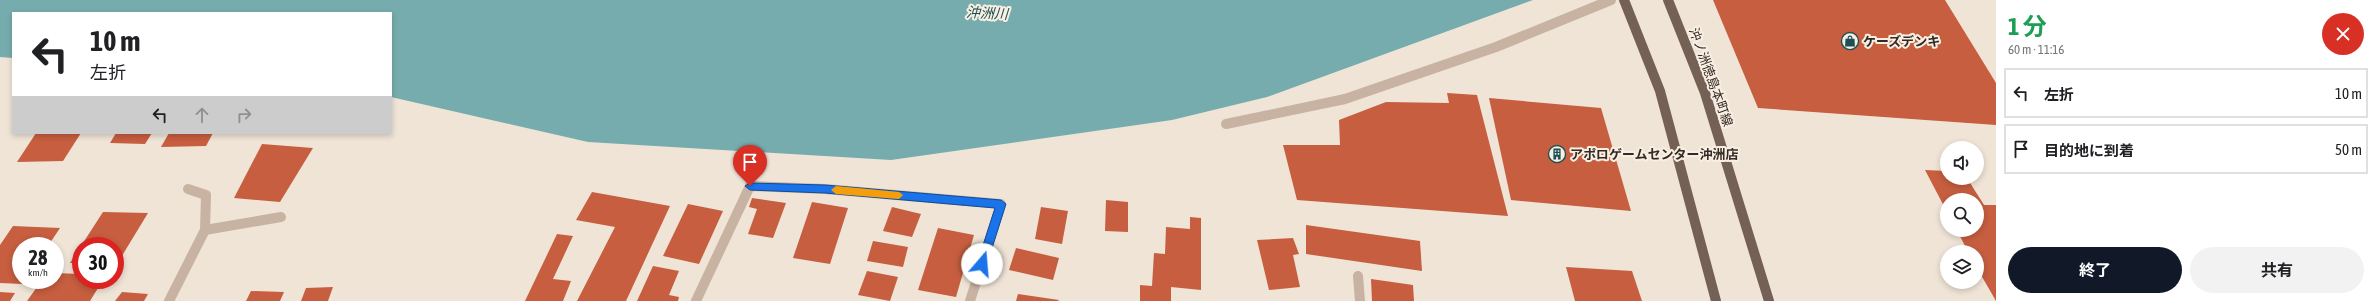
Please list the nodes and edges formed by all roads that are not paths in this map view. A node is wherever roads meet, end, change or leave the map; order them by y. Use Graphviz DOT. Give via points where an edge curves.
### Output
graph roads {
  1 [pos="1611,0"];
  2 [pos="1624,0"];
  3 [pos="1668,0"];
  4 [pos="1226,124"];
  5 [pos="188,189"];
  6 [pos="281,218"];
  7 [pos="205,230"];
  8 [pos="1358,276"];
  9 [pos="169,301"];
  10 [pos="696,301"];
  11 [pos="970,301"];
  12 [pos="1360,301"];
  13 [pos="1716,301"];
  14 [pos="1769,301"];
  1 -- 4 [label="street" via="1496,47 1345,99"];
  2 -- 13 [label="main road" via="1660,91"];
  3 -- 14 [label="main road, 沖ノ洲徳島本町線" via="1705,93"];
  5 -- 7 [label="street" via="206,195"];
  6 -- 7 [label="street"];
  7 -- 9 [label="street"];
  8 -- 12 [label="street"];
  10 -- 11 [label="street" via="750,186 825,189 1001,204"];
}
